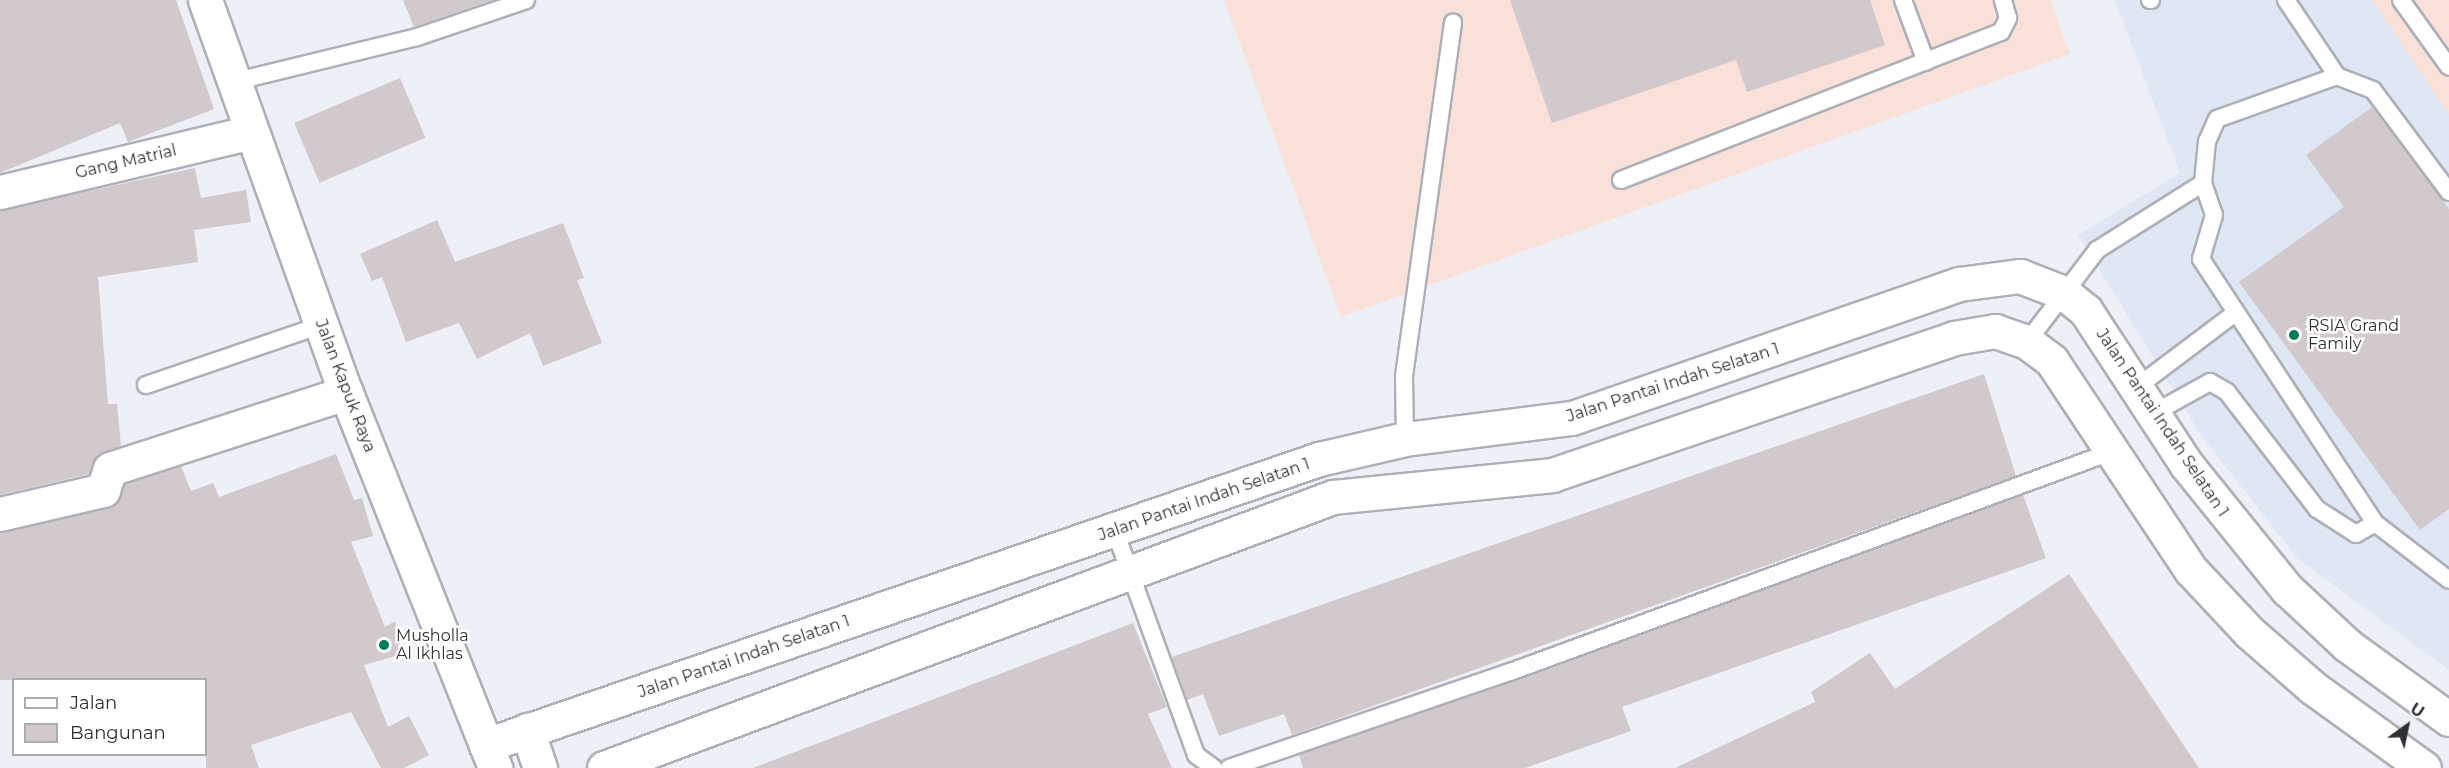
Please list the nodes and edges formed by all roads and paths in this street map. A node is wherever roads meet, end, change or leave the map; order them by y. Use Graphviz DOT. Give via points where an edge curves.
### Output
graph roads {
  1 [pos="205,0"];
  2 [pos="526,0"];
  3 [pos="1903,0"];
  4 [pos="2002,0"];
  5 [pos="2286,0"];
  6 [pos="2401,0"];
  7 [pos="1453,22"];
  8 [pos="1926,62"];
  9 [pos="2449,67"];
  10 [pos="2337,76"];
  11 [pos="233,82"];
  12 [pos="251,132"];
  13 [pos="1622,180"];
  14 [pos="2202,183"];
  15 [pos="0,192"];
  16 [pos="2449,192"];
  17 [pos="2064,293"];
  18 [pos="2234,314"];
  19 [pos="321,325"];
  20 [pos="2027,342"];
  21 [pos="146,385"];
  22 [pos="346,393"];
  23 [pos="2145,400"];
  24 [pos="1405,439"];
  25 [pos="2108,453"];
  26 [pos="0,514"];
  27 [pos="2375,523"];
  28 [pos="1116,531"];
  29 [pos="1130,571"];
  30 [pos="2449,580"];
  31 [pos="2449,719"];
  32 [pos="527,730"];
  33 [pos="490,757"];
  34 [pos="540,768"];
  35 [pos="604,768"];
  36 [pos="1214,768"];
  37 [pos="1229,768"];
  38 [pos="2424,768"];
  1 -- 11 [label="street, Jalan Kapuk Raya"];
  2 -- 11 [label="lane" via="417,37"];
  3 -- 8 [label="lane"];
  4 -- 8 [label="lane" via="2008,18 2001,32"];
  5 -- 10 [label="lane"];
  6 -- 9 [label="lane"];
  7 -- 24 [label="lane" via="1404,376"];
  8 -- 13 [label="lane"];
  10 -- 14 [label="lane" via="2217,119 2207,141"];
  10 -- 16 [label="lane" via="2373,90"];
  11 -- 12 [label="street, Jalan Kapuk Raya"];
  12 -- 15 [label="street, Gang Matrial"];
  12 -- 19 [label="street, Jalan Kapuk Raya"];
  14 -- 17 [label="lane" via="2097,250"];
  14 -- 18 [label="lane" via="2214,215 2201,259"];
  17 -- 20 [label="lane"];
  17 -- 23 [label="street, Jalan Pantai Indah Selatan 1" via="2086,311"];
  17 -- 24 [label="street, Jalan Pantai Indah Selatan 1" via="2020,276 1959,284 1572,418"];
  18 -- 23 [label="lane"];
  18 -- 27 [label="lane"];
  19 -- 21 [label="lane"];
  19 -- 22 [label="street, Jalan Kapuk Raya"];
  20 -- 25 [label="street" via="2052,361"];
  20 -- 29 [label="street" via="1995,331 1954,338 1552,475 1333,497"];
  22 -- 26 [label="street" via="110,469 103,490"];
  22 -- 33 [label="street, Jalan Kapuk Raya"];
  23 -- 27 [label="lane" via="2210,382 2227,392 2317,509 2356,534"];
  23 -- 31 [label="street, Jalan Pantai Indah Selatan 1" via="2233,527 2287,589 2347,645"];
  24 -- 28 [label="street, Jalan Pantai Indah Selatan 1" via="1320,459"];
  25 -- 37 [label="lane" via="1510,672"];
  25 -- 38 [label="street" via="2192,570 2249,632 2312,687"];
  27 -- 30 [label="lane"];
  28 -- 29 [label="lane"];
  28 -- 32 [label="street, Jalan Pantai Indah Selatan 1"];
  29 -- 35 [label="street"];
  29 -- 36 [label="lane" via="1196,755"];
  32 -- 33 [label="street, Jalan Pantai Indah Selatan 1"];
  32 -- 34 [label="street"];
}
